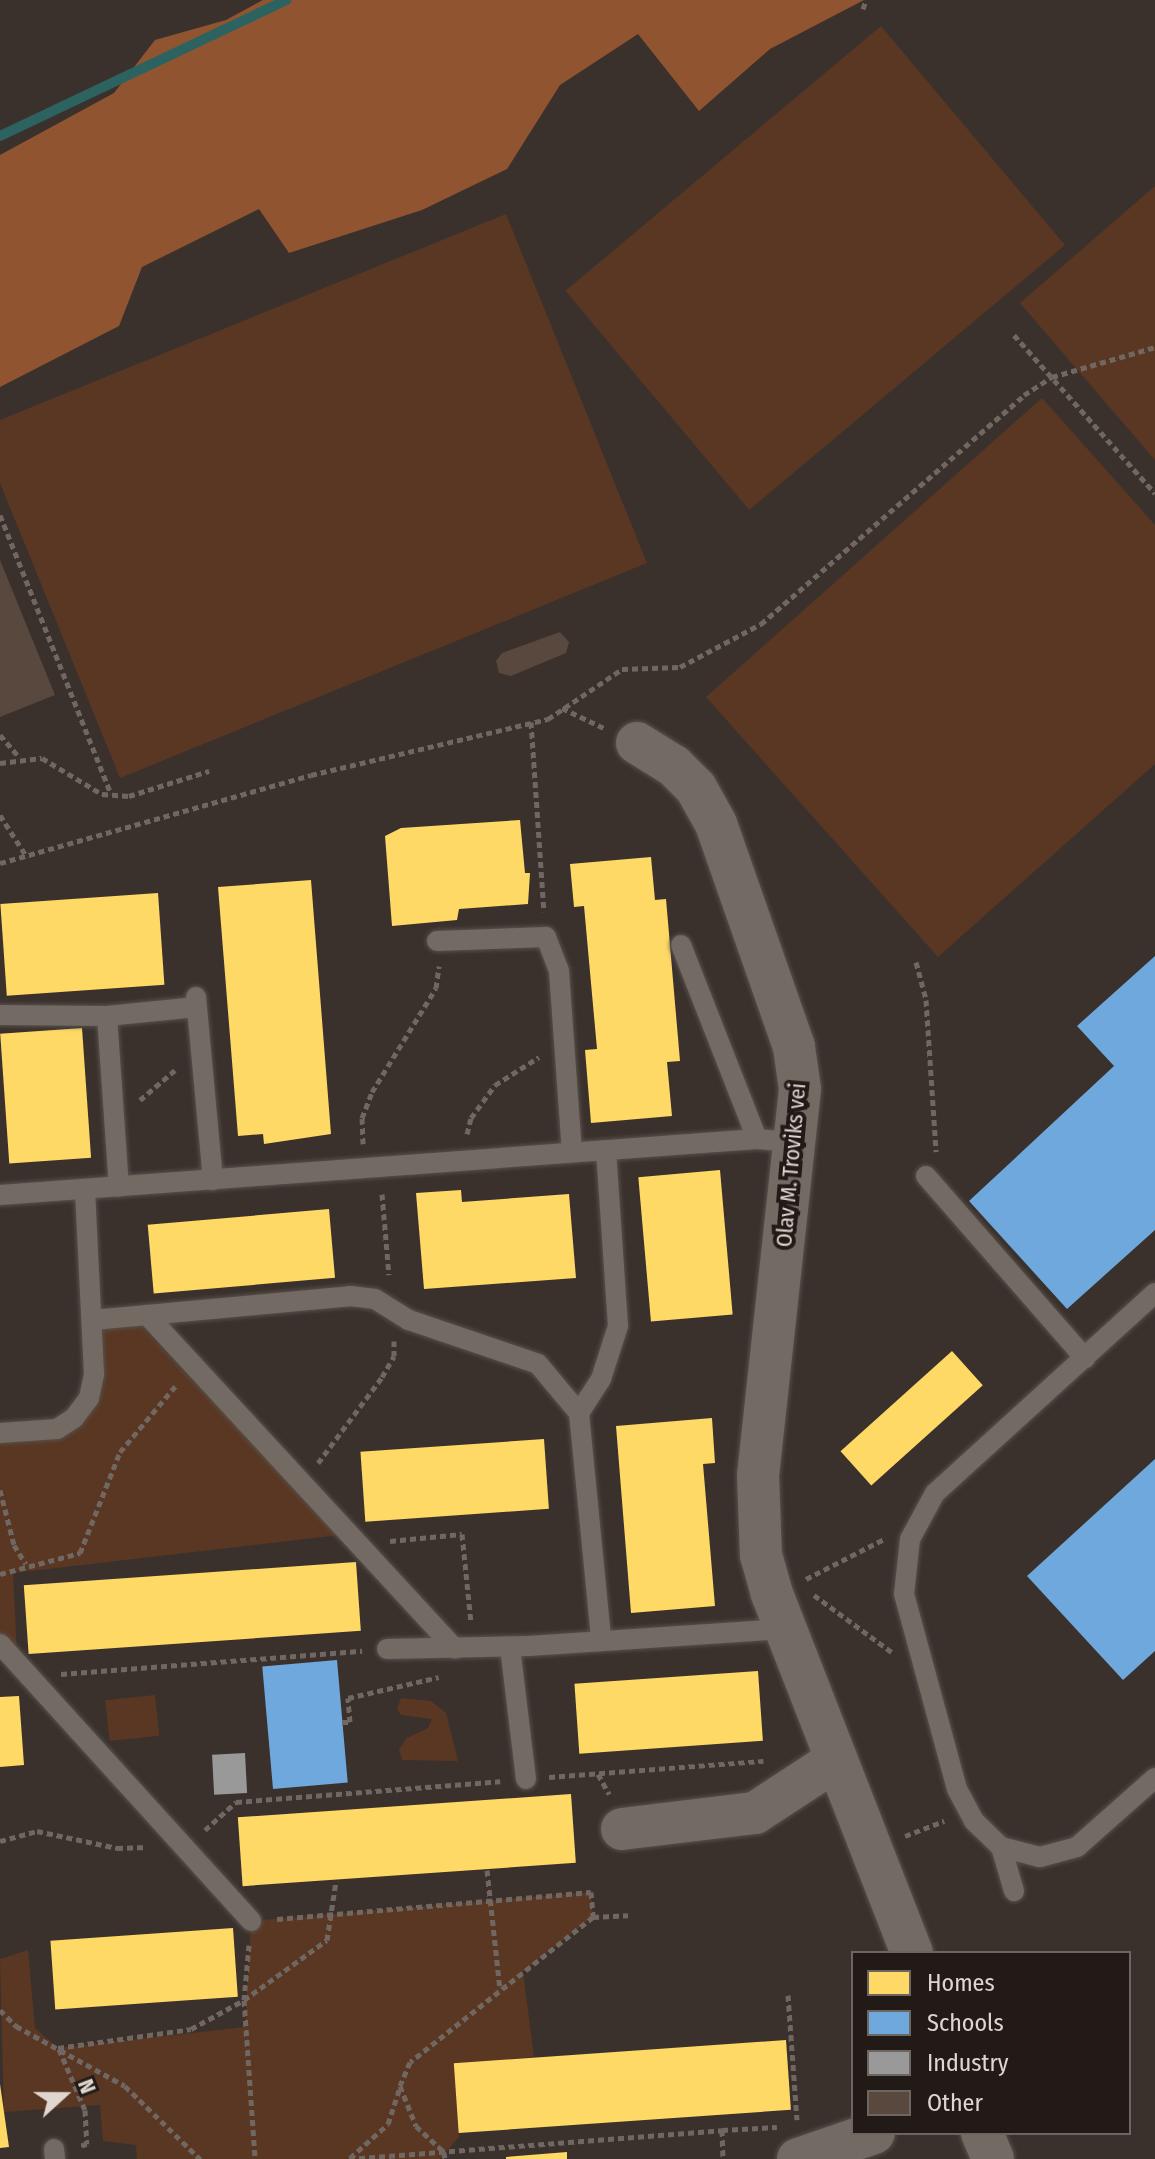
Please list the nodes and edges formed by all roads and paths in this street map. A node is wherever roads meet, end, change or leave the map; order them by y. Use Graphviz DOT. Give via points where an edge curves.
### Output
graph roads {
  1 [pos="866,0"];
  2 [pos="863,9"];
  3 [pos="1014,335"];
  4 [pos="1155,347"];
  5 [pos="1052,377"];
  6 [pos="1155,493"];
  7 [pos="0,515"];
  8 [pos="562,708"];
  9 [pos="531,722"];
  10 [pos="0,735"];
  11 [pos="637,743"];
  12 [pos="19,757"];
  13 [pos="0,763"];
  14 [pos="209,771"];
  15 [pos="111,794"];
  16 [pos="0,815"];
  17 [pos="27,857"];
  18 [pos="0,863"];
  19 [pos="546,937"];
  20 [pos="437,941"];
  21 [pos="681,945"];
  22 [pos="916,962"];
  23 [pos="0,1015"];
  24 [pos="107,1016"];
  25 [pos="566,1046"];
  26 [pos="201,1050"];
  27 [pos="115,1121"];
  28 [pos="775,1141"];
  29 [pos="606,1150"];
  30 [pos="572,1152"];
  31 [pos="460,1163"];
  32 [pos="371,1168"];
  33 [pos="213,1180"];
  34 [pos="932,1182"];
  35 [pos="119,1187"];
  36 [pos="85,1190"];
  37 [pos="0,1195"];
  38 [pos="1155,1293"];
  39 [pos="393,1311"];
  40 [pos="147,1315"];
  41 [pos="93,1320"];
  42 [pos="1085,1358"];
  43 [pos="194,1366"];
  44 [pos="579,1413"];
  45 [pos="0,1433"];
  46 [pos="305,1489"];
  47 [pos="0,1490"];
  48 [pos="894,1538"];
  49 [pos="357,1544"];
  50 [pos="26,1564"];
  51 [pos="0,1574"];
  52 [pos="791,1587"];
  53 [pos="809,1593"];
  54 [pos="787,1629"];
  55 [pos="601,1639"];
  56 [pos="0,1644"];
  57 [pos="510,1647"];
  58 [pos="464,1648"];
  59 [pos="387,1649"];
  60 [pos="897,1656"];
  61 [pos="30,1676"];
  62 [pos="342,1722"];
  63 [pos="836,1760"];
  64 [pos="716,1764"];
  65 [pos="1155,1778"];
  66 [pos="526,1779"];
  67 [pos="946,1821"];
  68 [pos="622,1829"];
  69 [pos="903,1837"];
  70 [pos="0,1841"];
  71 [pos="1001,1847"];
  72 [pos="185,1849"];
  73 [pos="487,1870"];
  74 [pos="336,1881"];
  75 [pos="1014,1891"];
  76 [pos="492,1900"];
  77 [pos="334,1914"];
  78 [pos="628,1915"];
  79 [pos="593,1917"];
  80 [pos="251,1921"];
  81 [pos="911,1951"];
  82 [pos="501,1990"];
  83 [pos="788,1995"];
  84 [pos="244,2000"];
  85 [pos="0,2010"];
  86 [pos="58,2048"];
  87 [pos="400,2086"];
  88 [pos="722,2130"];
  89 [pos="868,2135"];
  90 [pos="983,2135"];
  91 [pos="55,2154"];
  92 [pos="444,2156"];
  93 [pos="200,2159"];
  94 [pos="255,2159"];
  95 [pos="349,2159"];
  96 [pos="723,2159"];
  97 [pos="798,2159"];
  98 [pos="993,2159"];
  1 -- 2 [label="path"];
  3 -- 5 [label="path"];
  4 -- 5 [label="path"];
  5 -- 6 [label="path"];
  5 -- 8 [label="path" via="1024,395 761,624 680,667 622,669"];
  7 -- 15 [label="path"];
  8 -- 9 [label="path" via="548,719"];
  8 -- 11 [label="path"];
  9 -- 17 [label="path" via="311,775"];
  9 -- 19 [label="path"];
  10 -- 12 [label="path"];
  11 -- 28 [label="street, Olav M. Troviks vei" via="674,766 696,788 716,824 794,1047 800,1089"];
  12 -- 13 [label="path"];
  12 -- 15 [label="path" via="42,758 102,794"];
  14 -- 15 [label="path" via="154,791"];
  16 -- 17 [label="path"];
  17 -- 18 [label="path"];
  19 -- 20 [label="lane"];
  19 -- 25 [label="lane" via="559,971"];
  20 -- 32 [label="path" via="436,988 362,1118"];
  21 -- 28 [label="lane"];
  22 -- 34 [label="path" via="926,1000"];
  23 -- 24 [label="lane"];
  24 -- 26 [label="lane" via="196,1000"];
  24 -- 27 [label="lane"];
  25 -- 30 [label="lane"];
  25 -- 31 [label="path" via="530,1060 495,1085 471,1118"];
  26 -- 27 [label="path"];
  26 -- 33 [label="lane"];
  27 -- 35 [label="lane"];
  28 -- 29 [label="lane"];
  28 -- 54 [label="street, Olav M. Troviks vei" via="758,1475 761,1555"];
  29 -- 30 [label="lane"];
  29 -- 44 [label="lane" via="618,1326 607,1366"];
  30 -- 31 [label="lane"];
  31 -- 32 [label="lane"];
  32 -- 33 [label="lane"];
  32 -- 39 [label="path"];
  33 -- 35 [label="lane"];
  34 -- 42 [label="lane"];
  35 -- 36 [label="lane"];
  36 -- 37 [label="lane"];
  36 -- 41 [label="lane"];
  38 -- 42 [label="lane"];
  39 -- 40 [label="lane" via="375,1299 350,1296"];
  39 -- 44 [label="lane" via="538,1364"];
  39 -- 46 [label="path" via="394,1356 334,1436"];
  40 -- 41 [label="lane"];
  40 -- 43 [label="lane"];
  41 -- 45 [label="lane" via="94,1374 89,1398 74,1418 57,1429"];
  42 -- 71 [label="lane" via="935,1493 906,1558 904,1594 957,1789 974,1821"];
  43 -- 46 [label="lane"];
  43 -- 50 [label="path" via="120,1452 80,1553"];
  44 -- 55 [label="lane"];
  46 -- 49 [label="lane"];
  47 -- 50 [label="path" via="14,1545"];
  48 -- 52 [label="path" via="880,1539"];
  49 -- 58 [label="lane"];
  49 -- 58 [label="path" via="462,1534"];
  50 -- 51 [label="path"];
  53 -- 60 [label="path" via="832,1604"];
  54 -- 55 [label="lane"];
  54 -- 63 [label="street, Olav M. Troviks vei"];
  55 -- 57 [label="lane"];
  56 -- 61 [label="lane"];
  57 -- 58 [label="lane"];
  57 -- 66 [label="lane"];
  58 -- 59 [label="lane"];
  58 -- 62 [label="path" via="439,1677 348,1698 350,1722"];
  59 -- 61 [label="path"];
  61 -- 72 [label="lane"];
  63 -- 68 [label="street" via="755,1813"];
  63 -- 81 [label="street, Olav M. Troviks vei"];
  64 -- 66 [label="path"];
  65 -- 71 [label="lane" via="1077,1847 1040,1857"];
  66 -- 72 [label="path" via="236,1802"];
  67 -- 69 [label="path"];
  70 -- 72 [label="path" via="37,1831 117,1848"];
  71 -- 75 [label="lane"];
  72 -- 80 [label="lane"];
  73 -- 76 [label="path"];
  74 -- 77 [label="path"];
  76 -- 77 [label="path"];
  76 -- 79 [label="path" via="591,1892"];
  76 -- 82 [label="path"];
  77 -- 80 [label="path"];
  77 -- 84 [label="path" via="331,1932 315,1952"];
  78 -- 79 [label="path"];
  79 -- 82 [label="path"];
  80 -- 84 [label="path"];
  82 -- 87 [label="path" via="410,2062"];
  83 -- 88 [label="path" via="797,2125"];
  84 -- 86 [label="path" via="191,2029"];
  84 -- 94 [label="path"];
  85 -- 86 [label="path" via="16,2026"];
  86 -- 91 [label="path" via="85,2110 87,2144"];
  86 -- 93 [label="path" via="125,2086"];
  87 -- 92 [label="path" via="416,2126"];
  87 -- 95 [label="path" via="388,2124"];
  88 -- 92 [label="path"];
  88 -- 96 [label="path"];
  89 -- 97 [label="street"];
  90 -- 98 [label="street"];
  92 -- 95 [label="path"];
}
